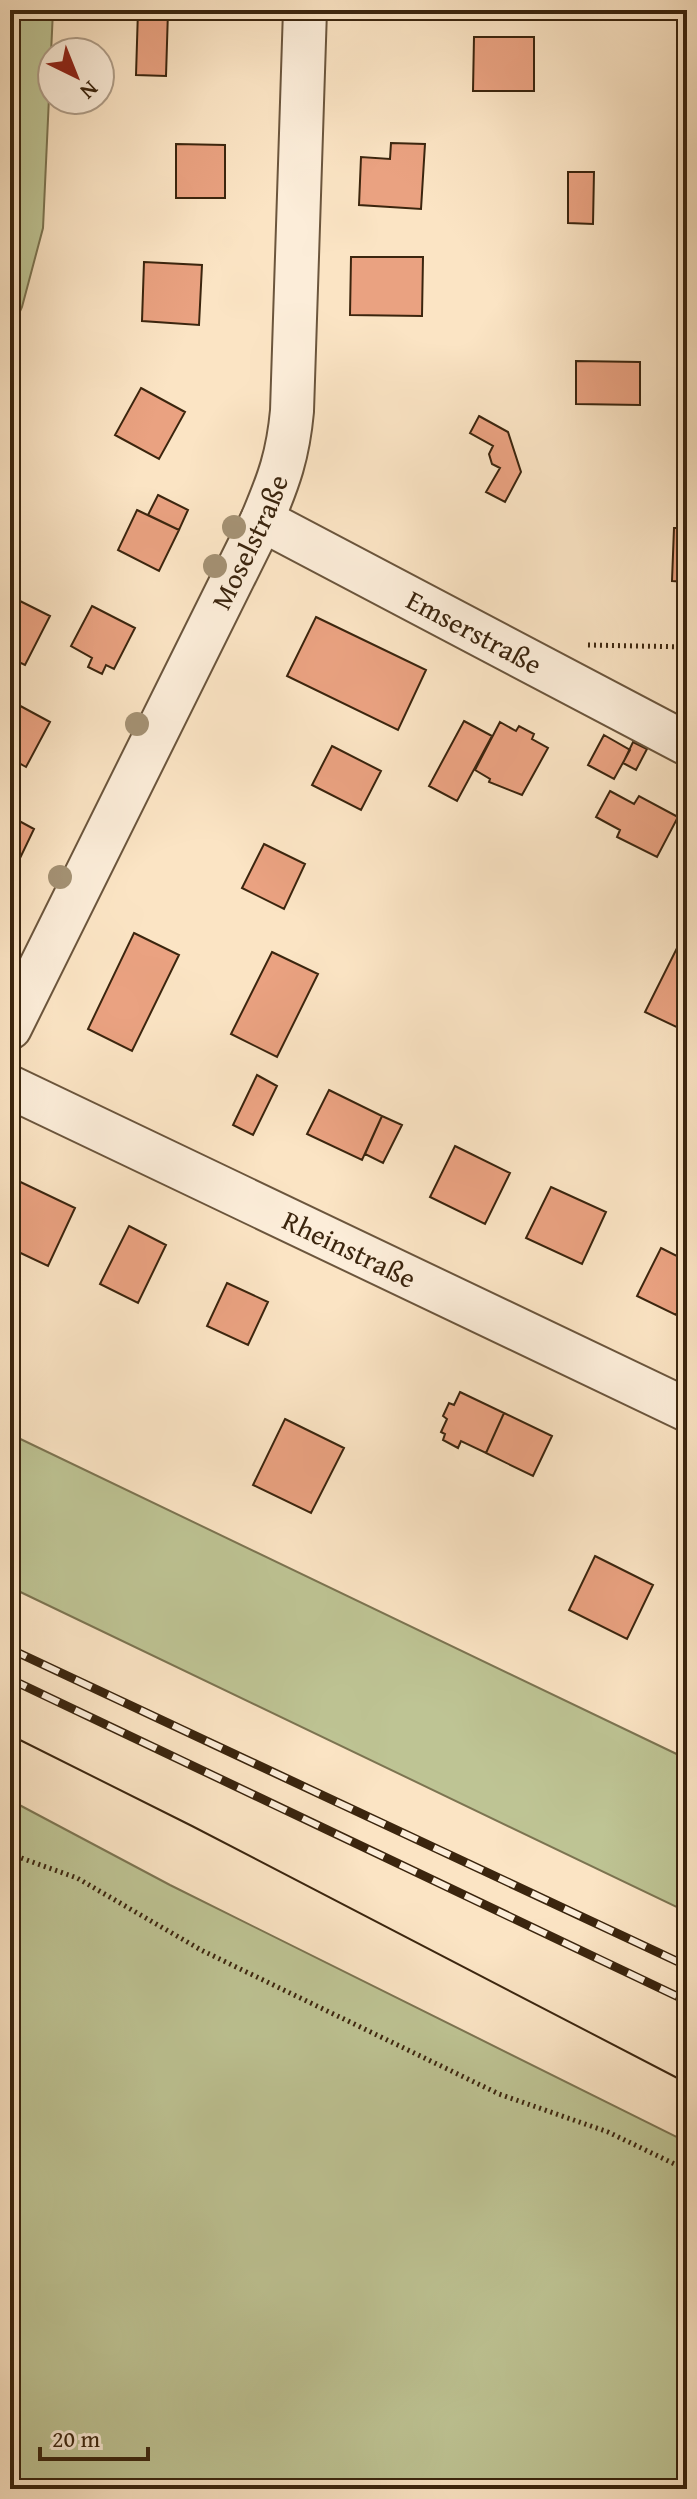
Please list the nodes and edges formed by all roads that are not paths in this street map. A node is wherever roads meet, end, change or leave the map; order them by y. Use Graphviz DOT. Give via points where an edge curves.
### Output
graph roads {
  1 [pos="305,10"];
  2 [pos="262,520"];
  3 [pos="687,744"];
  4 [pos="10,1028"];
  5 [pos="10,1087"];
  6 [pos="687,1410"];
  1 -- 2 [label="street, Moselstraße" via="292,411 282,474"];
  2 -- 3 [label="street, Emserstraße"];
  2 -- 4 [label="street, Moselstraße"];
  5 -- 6 [label="street, Rheinstraße"];
}
